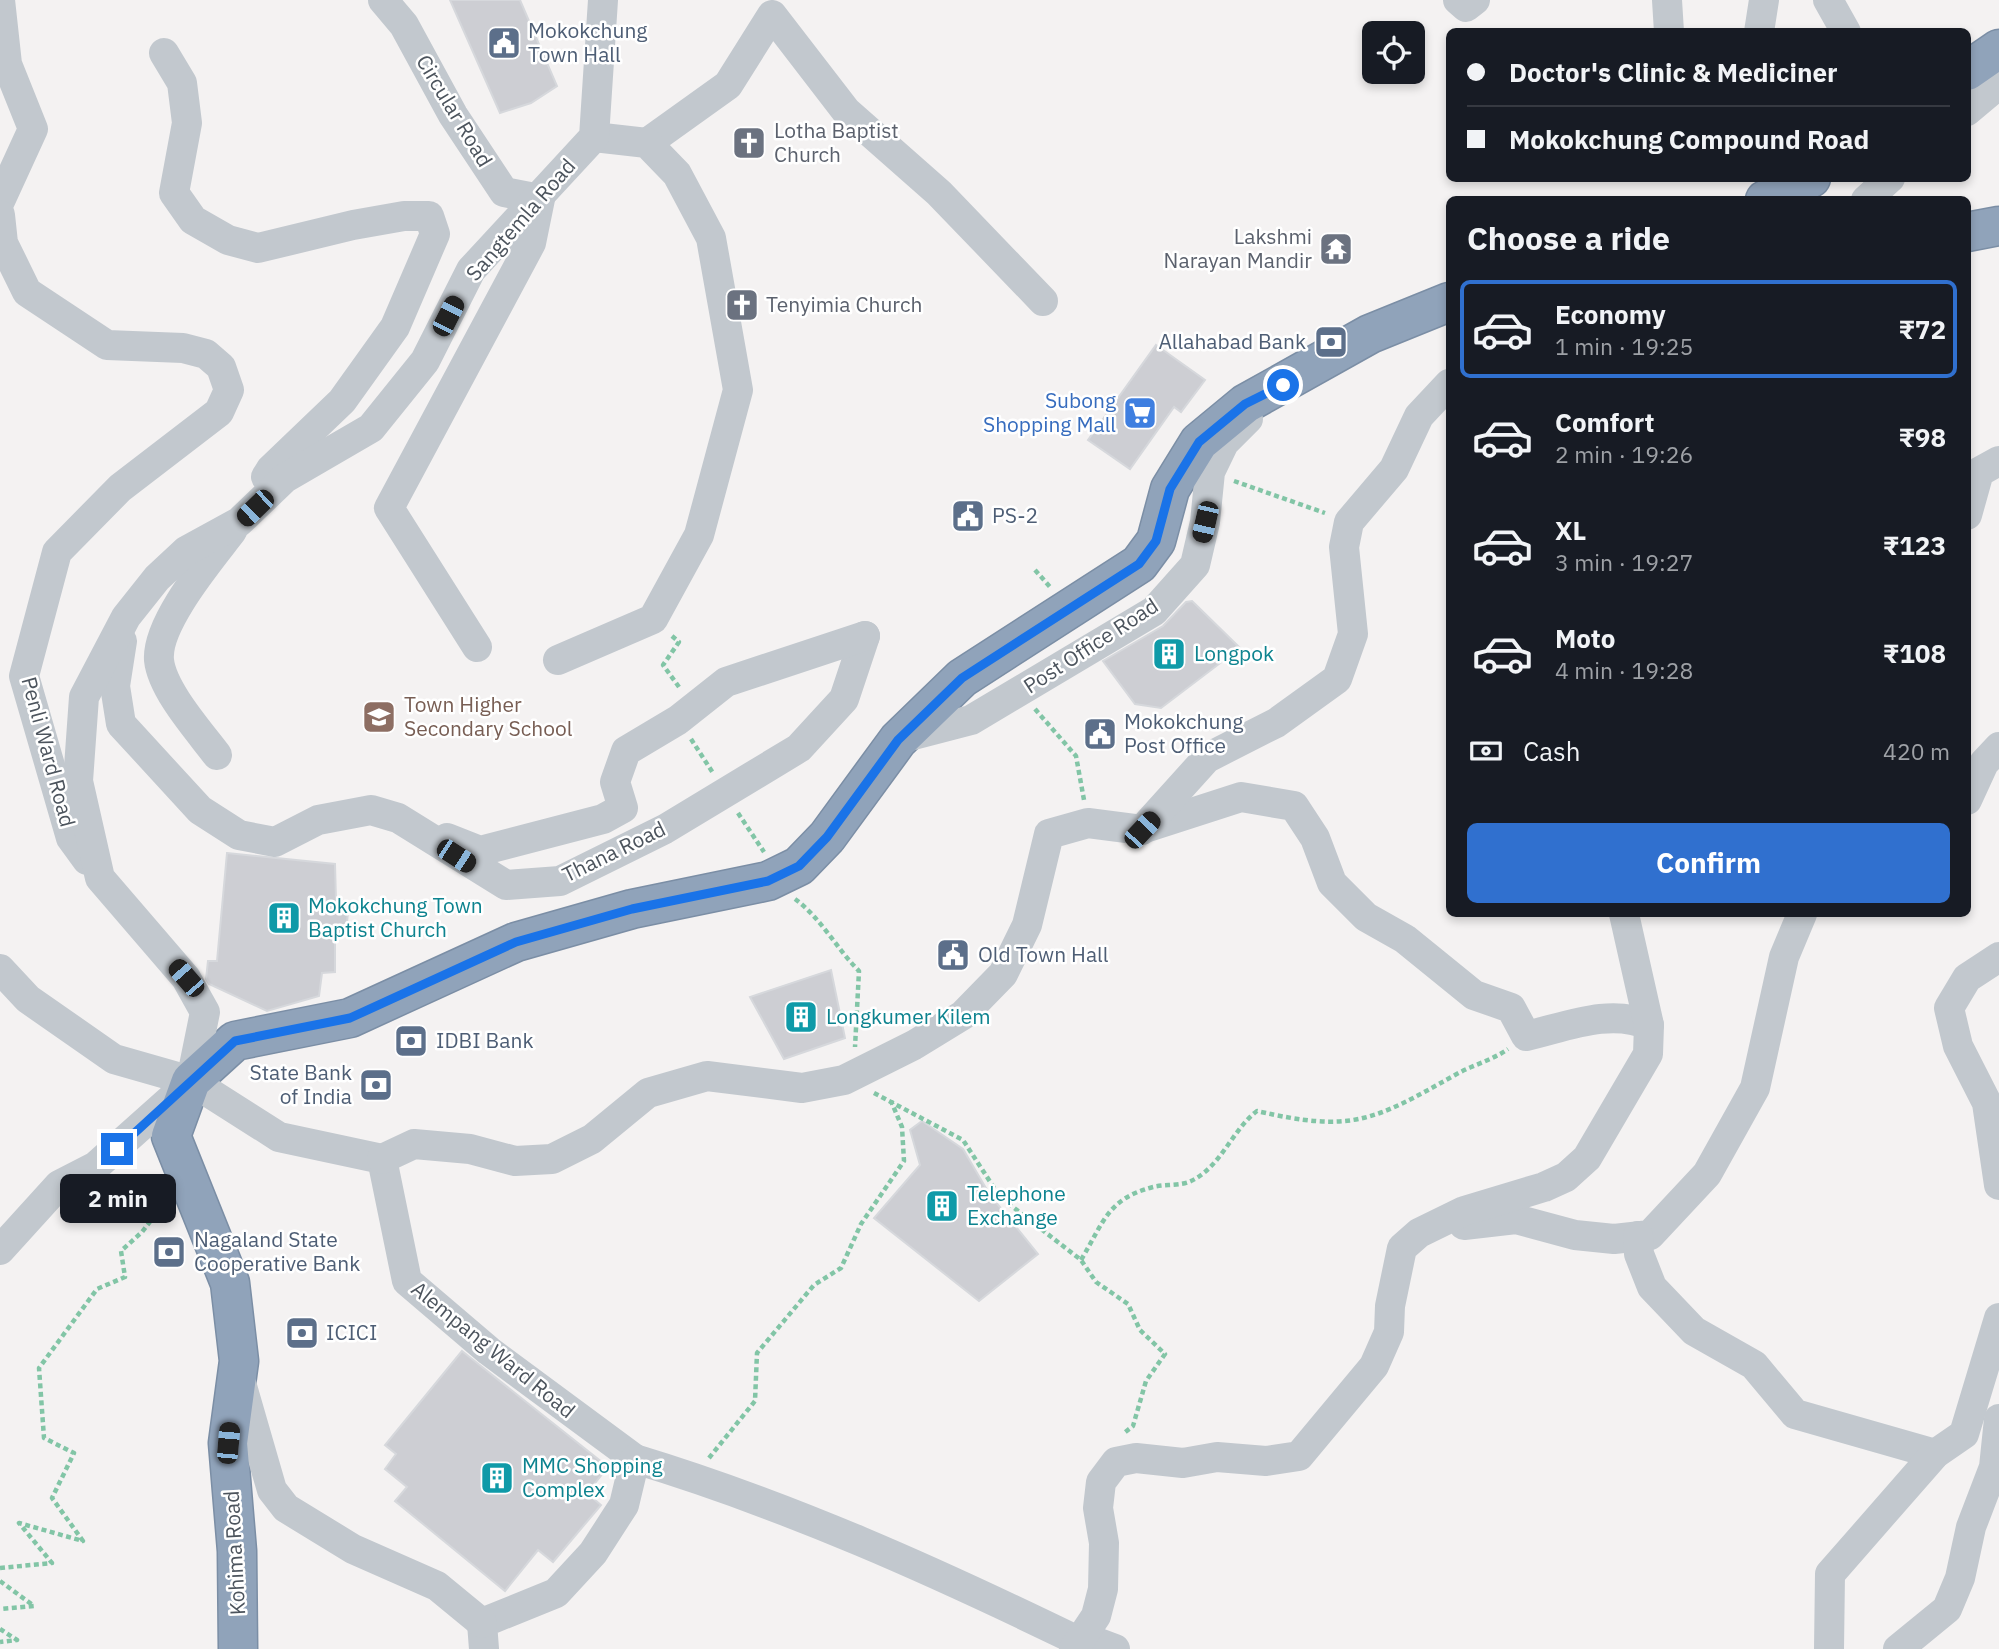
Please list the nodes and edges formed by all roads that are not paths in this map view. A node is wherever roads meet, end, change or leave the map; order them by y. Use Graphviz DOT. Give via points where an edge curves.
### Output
graph roads {
  1 [pos="0,0"];
  2 [pos="383,0"];
  3 [pos="603,0"];
  4 [pos="1458,0"];
  5 [pos="1475,0"];
  6 [pos="1667,0"];
  7 [pos="1764,0"];
  8 [pos="1828,0"];
  9 [pos="1669,28"];
  10 [pos="1760,28"];
  11 [pos="1844,28"];
  12 [pos="1999,49"];
  13 [pos="164,54"];
  14 [pos="1971,68"];
  15 [pos="1999,84"];
  16 [pos="1971,108"];
  17 [pos="594,137"];
  18 [pos="647,143"];
  19 [pos="1803,182"];
  20 [pos="1885,182"];
  21 [pos="1773,196"];
  22 [pos="1870,196"];
  23 [pos="540,199"];
  24 [pos="0,201"];
  25 [pos="0,215"];
  26 [pos="1999,226"];
  27 [pos="1971,231"];
  28 [pos="1043,301"];
  29 [pos="1446,304"];
  30 [pos="1283,385"];
  31 [pos="1446,387"];
  32 [pos="1999,461"];
  33 [pos="1971,501"];
  34 [pos="239,522"];
  35 [pos="126,617"];
  36 [pos="477,647"];
  37 [pos="558,660"];
  38 [pos="898,740"];
  39 [pos="1999,747"];
  40 [pos="217,755"];
  41 [pos="1971,791"];
  42 [pos="398,818"];
  43 [pos="1142,830"];
  44 [pos="100,877"];
  45 [pos="1625,917"];
  46 [pos="1801,917"];
  47 [pos="1999,957"];
  48 [pos="0,969"];
  49 [pos="1649,1025"];
  50 [pos="191,1081"];
  51 [pos="382,1159"];
  52 [pos="1999,1185"];
  53 [pos="1637,1236"];
  54 [pos="1402,1248"];
  55 [pos="0,1250"];
  56 [pos="1999,1318"];
  57 [pos="239,1375"];
  58 [pos="1999,1419"];
  59 [pos="1999,1428"];
  60 [pos="1935,1454"];
  61 [pos="635,1459"];
  62 [pos="483,1636"];
  63 [pos="1077,1645"];
  64 [pos="238,1649"];
  65 [pos="1115,1649"];
  66 [pos="1829,1649"];
  67 [pos="1898,1649"];
  1 -- 24 [label="street" via="7,64 33,129"];
  2 -- 23 [label="street, Circular Road" via="404,25 453,115 504,192"];
  3 -- 17 [label="street"];
  4 -- 5 [label="street" via="1466,7"];
  6 -- 9 [label="street"];
  7 -- 10 [label="street"];
  8 -- 11 [label="street"];
  12 -- 14 [label="highway"];
  13 -- 34 [label="street" via="182,83 187,123 174,193 193,220 228,240 258,248 404,216 429,216 435,234 395,327 342,401 271,469"];
  15 -- 16 [label="street"];
  17 -- 18 [label="street"];
  17 -- 23 [label="street, Sangtemla Road"];
  18 -- 28 [label="street" via="728,85 772,15 846,111 939,193"];
  18 -- 37 [label="street" via="677,174 710,238 738,390 699,535 653,619"];
  19 -- 21 [label="highway"];
  20 -- 22 [label="street"];
  23 -- 34 [label="street, Sangtemla Road" via="471,270 425,361 371,428 285,478"];
  23 -- 36 [label="street" via="531,243 389,508"];
  25 -- 44 [label="street, Penli Ward Road" via="3,243 27,292 107,345 183,348 206,354 221,367 229,390 219,412 120,488 57,552 50,577 24,677 71,838"];
  26 -- 27 [label="highway"];
  29 -- 30 [label="highway, Kohima Road" via="1370,334"];
  30 -- 38 [label="highway, Kohima Road" via="1245,404 1199,442 1170,489 1156,541 1139,564 962,678"];
  30 -- 38 [label="street, Post Office Road" via="1224,443 1210,472 1195,565 1154,611 971,720"];
  31 -- 43 [label="street" via="1419,416 1394,469 1349,522 1344,547 1353,634 1337,679 1276,723 1207,758"];
  32 -- 33 [label="street" via="1979,472"];
  34 -- 35 [label="street, Sangtemla Road" via="186,551"];
  34 -- 40 [label="street" via="199,573 170,622 159,660 166,683"];
  35 -- 42 [label="street, Thana Road" via="115,686 121,724 200,810 239,835 275,842 331,817 371,810"];
  35 -- 44 [label="street, Sangtemla Road" via="84,698 78,781"];
  38 -- 50 [label="highway, Kohima Road" via="827,837 799,866 768,881 632,909 516,942 350,1018 235,1041"];
  39 -- 41 [label="street" via="1984,763"];
  42 -- 42 [label="street, Thana Road" via="480,851 603,819 622,808 615,782 626,751 726,682 866,636 844,699 799,748 664,829 560,881 506,885"];
  43 -- 49 [label="street" via="1241,797 1294,806 1315,838 1332,883 1366,917 1405,939 1475,995 1511,1007 1526,1036 1597,1018 1630,1017"];
  43 -- 51 [label="street" via="1088,823 1049,834 1027,925 1003,974 963,1015 844,1080 802,1088 707,1076 648,1093 592,1139 552,1159 515,1161 470,1149 414,1144"];
  44 -- 50 [label="street, Sangtemla Road" via="186,978 205,1012"];
  45 -- 49 [label="street"];
  46 -- 53 [label="street" via="1784,957 1755,1087 1707,1174 1650,1235"];
  47 -- 52 [label="street" via="1967,978 1949,1008 1958,1046 1987,1103"];
  48 -- 50 [label="street" via="28,999 114,1059"];
  49 -- 54 [label="street" via="1648,1054 1587,1158 1566,1177 1464,1211 1419,1233"];
  50 -- 51 [label="street" via="279,1137"];
  50 -- 55 [label="street" via="96,1166 59,1185"];
  50 -- 57 [label="highway, Kohima Road" via="171,1136 230,1283"];
  51 -- 61 [label="street, Alempang Ward Road" via="407,1281 500,1360"];
  53 -- 54 [label="street" via="1575,1235 1517,1219 1464,1225"];
  53 -- 60 [label="street" via="1652,1287 1694,1331 1754,1365 1795,1413"];
  54 -- 63 [label="street" via="1389,1332 1374,1366 1299,1456 1266,1461 1217,1457 1183,1463 1136,1458 1116,1462 1101,1482 1098,1507 1104,1544 1103,1589 1096,1616"];
  56 -- 60 [label="street" via="1964,1434"];
  57 -- 62 [label="street" via="272,1490 286,1508 353,1549 437,1586"];
  57 -- 64 [label="highway, Kohima Road" via="228,1443 237,1551"];
  58 -- 59 [label="street"];
  59 -- 67 [label="street" via="1994,1467 1947,1609"];
  60 -- 66 [label="street" via="1830,1574"];
  61 -- 62 [label="street" via="624,1505 593,1553 556,1593"];
  61 -- 63 [label="street, Alempang Ward Road" via="800,1514 939,1574"];
  63 -- 65 [label="street, Alempang Ward Road" via="1099,1643"];
}
